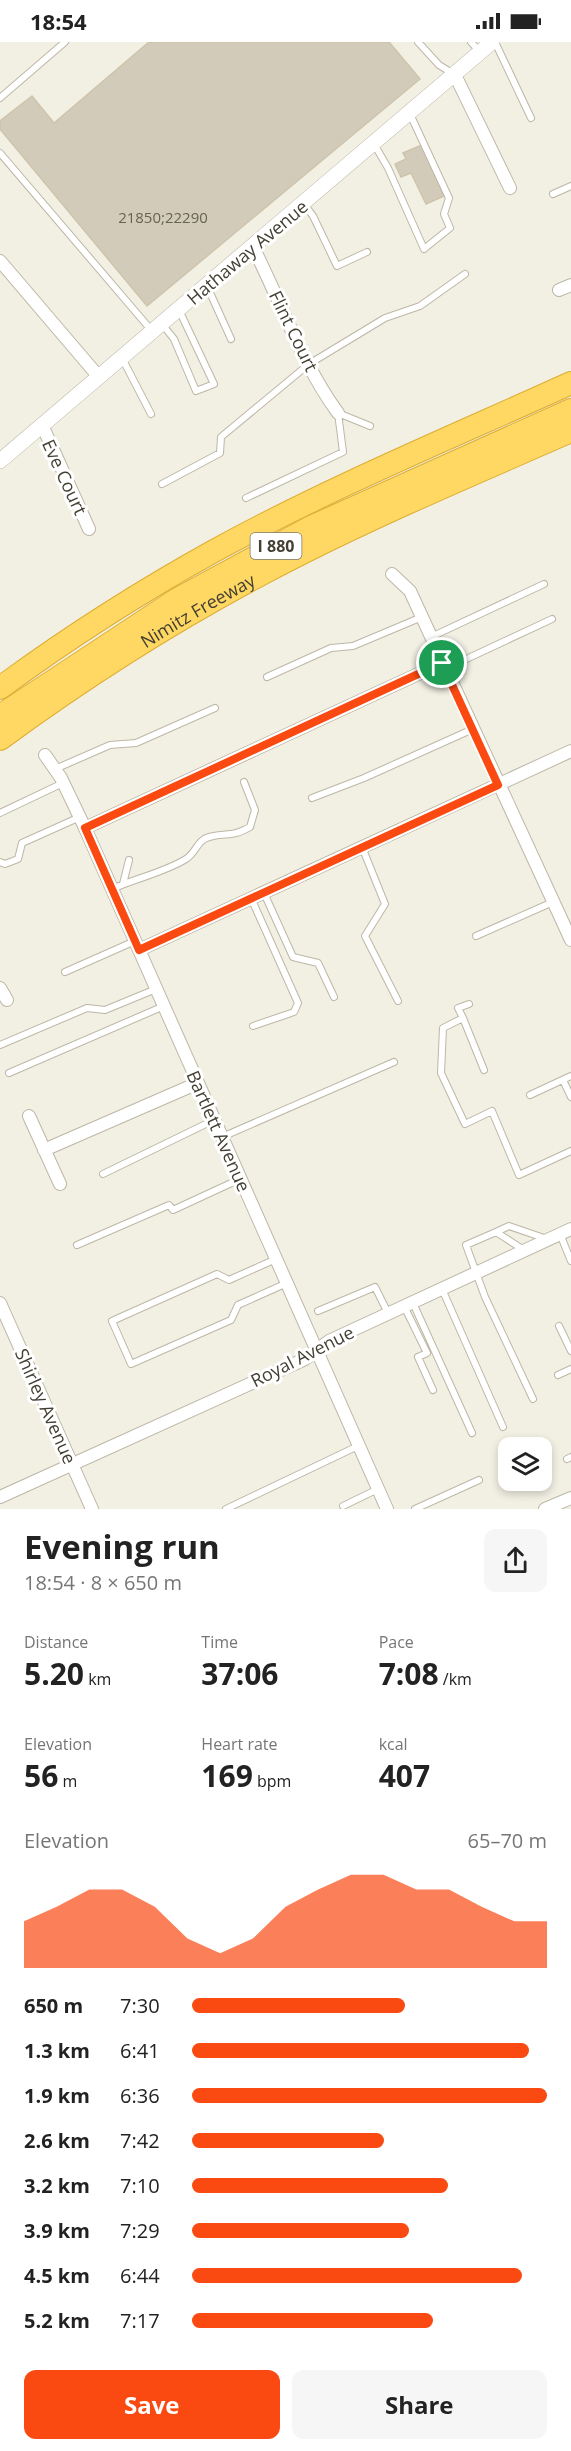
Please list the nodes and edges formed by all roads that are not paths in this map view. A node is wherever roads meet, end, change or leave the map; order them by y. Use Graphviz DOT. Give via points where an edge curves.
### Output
graph roads {
  1 [pos="65,42"];
  2 [pos="418,42"];
  3 [pos="494,42"];
  4 [pos="475,47"];
  5 [pos="455,75"];
  6 [pos="0,98"];
  7 [pos="410,114"];
  8 [pos="531,118"];
  9 [pos="374,144"];
  10 [pos="0,153"];
  11 [pos="571,186"];
  12 [pos="510,188"];
  13 [pos="553,194"];
  14 [pos="303,204"];
  15 [pos="253,247"];
  16 [pos="367,252"];
  17 [pos="2,268"];
  18 [pos="465,274"];
  19 [pos="571,285"];
  20 [pos="207,286"];
  21 [pos="559,290"];
  22 [pos="179,309"];
  23 [pos="157,328"];
  24 [pos="231,339"];
  25 [pos="122,357"];
  26 [pos="309,364"];
  27 [pos="571,372"];
  28 [pos="99,377"];
  29 [pos="571,383"];
  30 [pos="571,410"];
  31 [pos="338,413"];
  32 [pos="152,414"];
  33 [pos="42,425"];
  34 [pos="370,426"];
  35 [pos="464,431"];
  36 [pos="571,431"];
  37 [pos="0,461"];
  38 [pos="162,484"];
  39 [pos="246,498"];
  40 [pos="89,529"];
  41 [pos="392,574"];
  42 [pos="544,584"];
  43 [pos="422,617"];
  44 [pos="552,619"];
  45 [pos="431,637"];
  46 [pos="444,666"];
  47 [pos="267,677"];
  48 [pos="0,688"];
  49 [pos="214,708"];
  50 [pos="0,716"];
  51 [pos="472,729"];
  52 [pos="0,739"];
  53 [pos="571,752"];
  54 [pos="45,755"];
  55 [pos="55,769"];
  56 [pos="244,782"];
  57 [pos="64,783"];
  58 [pos="498,785"];
  59 [pos="312,798"];
  60 [pos="0,813"];
  61 [pos="82,823"];
  62 [pos="362,847"];
  63 [pos="129,860"];
  64 [pos="0,862"];
  65 [pos="117,886"];
  66 [pos="264,892"];
  67 [pos="251,898"];
  68 [pos="554,902"];
  69 [pos="476,936"];
  70 [pos="571,940"];
  71 [pos="137,945"];
  72 [pos="66,972"];
  73 [pos="156,989"];
  74 [pos="334,997"];
  75 [pos="398,1001"];
  76 [pos="469,1004"];
  77 [pos="164,1006"];
  78 [pos="463,1018"];
  79 [pos="253,1026"];
  80 [pos="0,1045"];
  81 [pos="394,1062"];
  82 [pos="484,1070"];
  83 [pos="9,1073"];
  84 [pos="571,1076"];
  85 [pos="563,1080"];
  86 [pos="198,1083"];
  87 [pos="530,1095"];
  88 [pos="571,1097"];
  89 [pos="29,1116"];
  90 [pos="214,1120"];
  91 [pos="222,1137"];
  92 [pos="44,1150"];
  93 [pos="571,1151"];
  94 [pos="103,1174"];
  95 [pos="240,1179"];
  96 [pos="60,1184"];
  97 [pos="565,1231"];
  98 [pos="496,1232"];
  99 [pos="547,1240"];
  100 [pos="77,1245"];
  101 [pos="525,1250"];
  102 [pos="276,1259"];
  103 [pos="571,1261"];
  104 [pos="475,1273"];
  105 [pos="287,1283"];
  106 [pos="442,1288"];
  107 [pos="0,1304"];
  108 [pos="408,1304"];
  109 [pos="318,1311"];
  110 [pos="388,1313"];
  111 [pos="559,1326"];
  112 [pos="317,1351"];
  113 [pos="571,1351"];
  114 [pos="571,1369"];
  115 [pos="558,1375"];
  116 [pos="433,1390"];
  117 [pos="533,1399"];
  118 [pos="503,1426"];
  119 [pos="472,1433"];
  120 [pos="359,1446"];
  121 [pos="72,1464"];
  122 [pos="479,1480"];
  123 [pos="378,1489"];
  124 [pos="0,1497"];
  125 [pos="571,1498"];
  126 [pos="342,1506"];
  127 [pos="93,1509"];
  128 [pos="226,1509"];
  129 [pos="387,1509"];
  130 [pos="415,1509"];
  131 [pos="545,1509"];
  1 -- 6 [label="lane"];
  2 -- 5 [label="lane" via="439,65"];
  3 -- 4 [label="street, Hathaway Avenue"];
  3 -- 8 [label="lane"];
  4 -- 5 [label="street, Hathaway Avenue"];
  5 -- 7 [label="street, Hathaway Avenue"];
  5 -- 12 [label="street"];
  7 -- 9 [label="street, Hathaway Avenue"];
  7 -- 9 [label="lane" via="449,198 444,214 450,228 424,249"];
  9 -- 14 [label="street, Hathaway Avenue"];
  10 -- 23 [label="lane"];
  11 -- 13 [label="lane"];
  14 -- 15 [label="street, Hathaway Avenue"];
  14 -- 16 [label="lane" via="314,216 337,266"];
  15 -- 20 [label="street, Hathaway Avenue"];
  15 -- 26 [label="street, Flint Court"];
  17 -- 28 [label="street"];
  18 -- 26 [label="lane" via="420,306 384,318"];
  19 -- 21 [label="street"];
  20 -- 22 [label="street, Hathaway Avenue"];
  20 -- 24 [label="lane"];
  22 -- 23 [label="street, Hathaway Avenue"];
  22 -- 23 [label="lane" via="214,384 196,391 174,339"];
  23 -- 25 [label="street, Hathaway Avenue"];
  25 -- 28 [label="street, Hathaway Avenue"];
  25 -- 32 [label="lane"];
  26 -- 31 [label="street, Flint Court"];
  26 -- 38 [label="lane" via="221,437 220,453"];
  27 -- 35 [label="highway"];
  28 -- 33 [label="street, Hathaway Avenue"];
  29 -- 35 [label="highway, I 880"];
  30 -- 50 [label="highway, I 880" via="311,527 176,600"];
  31 -- 34 [label="lane"];
  31 -- 39 [label="lane" via="343,452"];
  33 -- 37 [label="street, Hathaway Avenue"];
  33 -- 40 [label="street, Eve Court"];
  35 -- 48 [label="highway, I 880" via="215,550 147,590"];
  36 -- 52 [label="highway, Nimitz Freeway / I 880" via="367,522 237,587 103,667"];
  41 -- 43 [label="street" via="410,591"];
  42 -- 45 [label="lane"];
  43 -- 45 [label="street"];
  43 -- 47 [label="lane" via="353,646 331,648"];
  44 -- 46 [label="lane"];
  45 -- 46 [label="street"];
  46 -- 51 [label="street"];
  46 -- 61 [label="street"];
  49 -- 55 [label="lane" via="136,743 110,745"];
  51 -- 58 [label="street"];
  51 -- 59 [label="lane"];
  53 -- 58 [label="street"];
  54 -- 55 [label="street, Bartlett Avenue"];
  55 -- 57 [label="street, Bartlett Avenue"];
  56 -- 65 [label="lane" via="255,810 250,827 234,836 209,837 200,841 188,858"];
  57 -- 60 [label="lane"];
  57 -- 61 [label="street, Bartlett Avenue"];
  58 -- 62 [label="street"];
  58 -- 68 [label="street"];
  61 -- 64 [label="lane" via="22,843 18,859"];
  61 -- 65 [label="street, Bartlett Avenue"];
  62 -- 66 [label="street"];
  62 -- 75 [label="lane" via="386,904 365,936"];
  63 -- 65 [label="lane"];
  65 -- 71 [label="street, Bartlett Avenue"];
  66 -- 67 [label="street"];
  66 -- 74 [label="lane" via="293,957 318,963"];
  67 -- 71 [label="street"];
  67 -- 79 [label="lane" via="298,1003 294,1012"];
  68 -- 69 [label="lane"];
  68 -- 70 [label="street"];
  71 -- 72 [label="lane"];
  71 -- 73 [label="street, Bartlett Avenue"];
  73 -- 77 [label="street, Bartlett Avenue"];
  73 -- 80 [label="lane" via="115,1007 87,1008"];
  76 -- 78 [label="lane" via="458,1008"];
  77 -- 83 [label="lane"];
  77 -- 86 [label="street, Bartlett Avenue"];
  78 -- 82 [label="lane"];
  78 -- 93 [label="lane" via="442,1028 441,1073 465,1124 492,1111 519,1175"];
  81 -- 91 [label="lane"];
  84 -- 85 [label="lane"];
  85 -- 87 [label="lane"];
  85 -- 88 [label="lane"];
  86 -- 90 [label="street, Bartlett Avenue"];
  86 -- 92 [label="street"];
  89 -- 92 [label="street"];
  90 -- 91 [label="street, Bartlett Avenue"];
  90 -- 94 [label="lane"];
  91 -- 95 [label="street, Bartlett Avenue"];
  92 -- 96 [label="street"];
  95 -- 100 [label="lane" via="173,1210 169,1204"];
  95 -- 102 [label="street, Bartlett Avenue"];
  97 -- 99 [label="street, Royal Avenue"];
  97 -- 103 [label="lane"];
  98 -- 99 [label="lane" via="509,1226"];
  98 -- 101 [label="lane"];
  98 -- 104 [label="lane" via="466,1245"];
  99 -- 101 [label="street, Royal Avenue"];
  101 -- 104 [label="street, Royal Avenue"];
  102 -- 105 [label="street, Bartlett Avenue"];
  102 -- 105 [label="lane" via="229,1280 217,1274 112,1321 131,1364 231,1320 238,1305"];
  104 -- 106 [label="street, Royal Avenue"];
  104 -- 117 [label="lane"];
  105 -- 112 [label="street, Bartlett Avenue"];
  106 -- 108 [label="street, Royal Avenue"];
  106 -- 118 [label="lane"];
  107 -- 121 [label="street, Shirley Avenue"];
  108 -- 110 [label="street, Royal Avenue"];
  108 -- 116 [label="lane" via="427,1353 418,1357"];
  108 -- 119 [label="lane"];
  109 -- 110 [label="lane" via="375,1287"];
  110 -- 112 [label="street, Royal Avenue" via="329,1341"];
  111 -- 113 [label="lane"];
  112 -- 120 [label="street, Bartlett Avenue"];
  112 -- 121 [label="street, Royal Avenue"];
  114 -- 115 [label="lane"];
  120 -- 123 [label="street, Bartlett Avenue"];
  120 -- 128 [label="lane"];
  121 -- 124 [label="street, Royal Avenue"];
  121 -- 127 [label="street, Shirley Avenue"];
  122 -- 130 [label="lane"];
  123 -- 126 [label="lane"];
  123 -- 129 [label="street, Bartlett Avenue"];
  125 -- 131 [label="street"];
}
